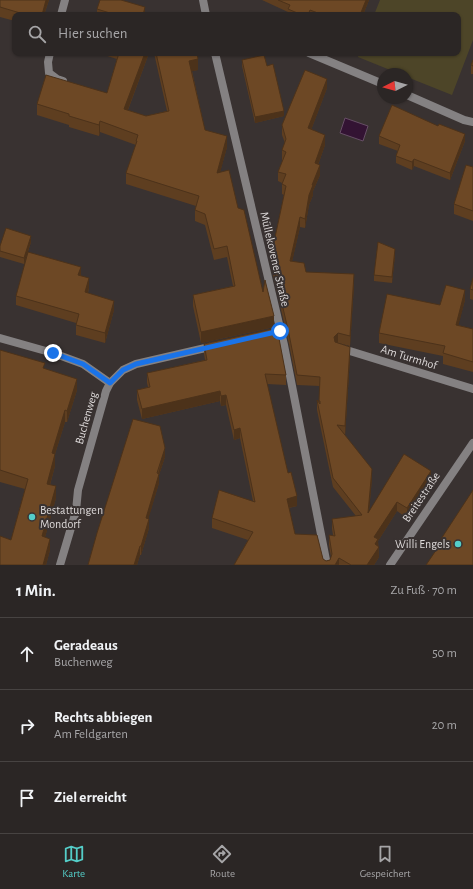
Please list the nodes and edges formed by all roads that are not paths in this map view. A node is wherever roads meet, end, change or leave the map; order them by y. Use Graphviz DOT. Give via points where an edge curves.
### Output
graph roads {
  1 [pos="65,0"];
  2 [pos="202,0"];
  3 [pos="62,12"];
  4 [pos="205,12"];
  5 [pos="49,56"];
  6 [pos="216,56"];
  7 [pos="316,56"];
  8 [pos="377,81"];
  9 [pos="70,83"];
  10 [pos="413,98"];
  11 [pos="473,122"];
  12 [pos="0,338"];
  13 [pos="219,345"];
  14 [pos="338,348"];
  15 [pos="110,383"];
  16 [pos="473,389"];
  17 [pos="473,443"];
  18 [pos="60,565"];
  19 [pos="327,565"];
  20 [pos="390,565"];
  1 -- 3 [label="street"];
  2 -- 4 [label="street"];
  5 -- 9 [label="street" via="49,73 56,79"];
  6 -- 19 [label="street, Müllekovener Straße"];
  7 -- 8 [label="street"];
  10 -- 11 [label="street"];
  12 -- 15 [label="street" via="83,364"];
  13 -- 15 [label="street, Buchenweg" via="136,364 123,370"];
  14 -- 16 [label="street, Am Turmhof"];
  15 -- 18 [label="street, Buchenweg" via="78,490 76,511"];
  17 -- 20 [label="street, Breitestraße"];
}
